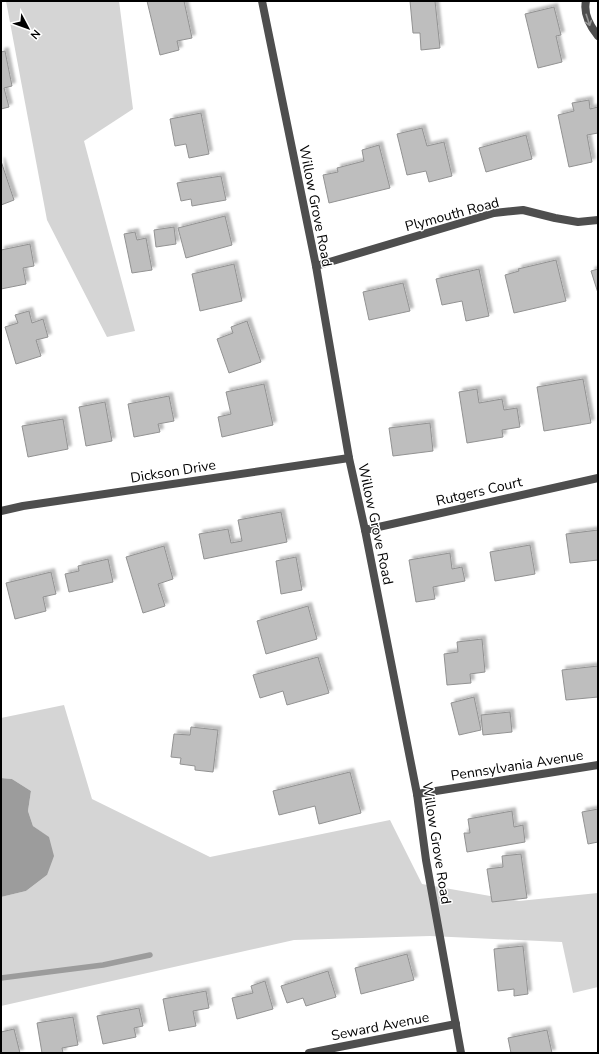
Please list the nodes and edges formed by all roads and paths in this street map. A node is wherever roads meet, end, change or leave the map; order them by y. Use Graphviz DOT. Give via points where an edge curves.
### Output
graph roads {
  1 [pos="262,1"];
  2 [pos="586,1"];
  3 [pos="598,36"];
  4 [pos="598,220"];
  5 [pos="316,266"];
  6 [pos="349,458"];
  7 [pos="598,478"];
  8 [pos="1,511"];
  9 [pos="365,530"];
  10 [pos="598,765"];
  11 [pos="417,794"];
  12 [pos="456,1024"];
  13 [pos="309,1053"];
  14 [pos="461,1053"];
  1 -- 5 [label="street, Willow Grove Road"];
  2 -- 3 [label="street, one-way" via="586,17"];
  4 -- 5 [label="street, Plymouth Road" via="578,222 523,210 494,213"];
  5 -- 6 [label="street, Willow Grove Road"];
  6 -- 8 [label="street, Dickson Drive"];
  6 -- 9 [label="street, Willow Grove Road"];
  7 -- 9 [label="street, Rutgers Court"];
  9 -- 11 [label="street, Willow Grove Road"];
  10 -- 11 [label="street, Pennsylvania Avenue"];
  11 -- 12 [label="street, Willow Grove Road" via="426,860"];
  12 -- 13 [label="street, Seward Avenue"];
  12 -- 14 [label="street, Willow Grove Road"];
}
